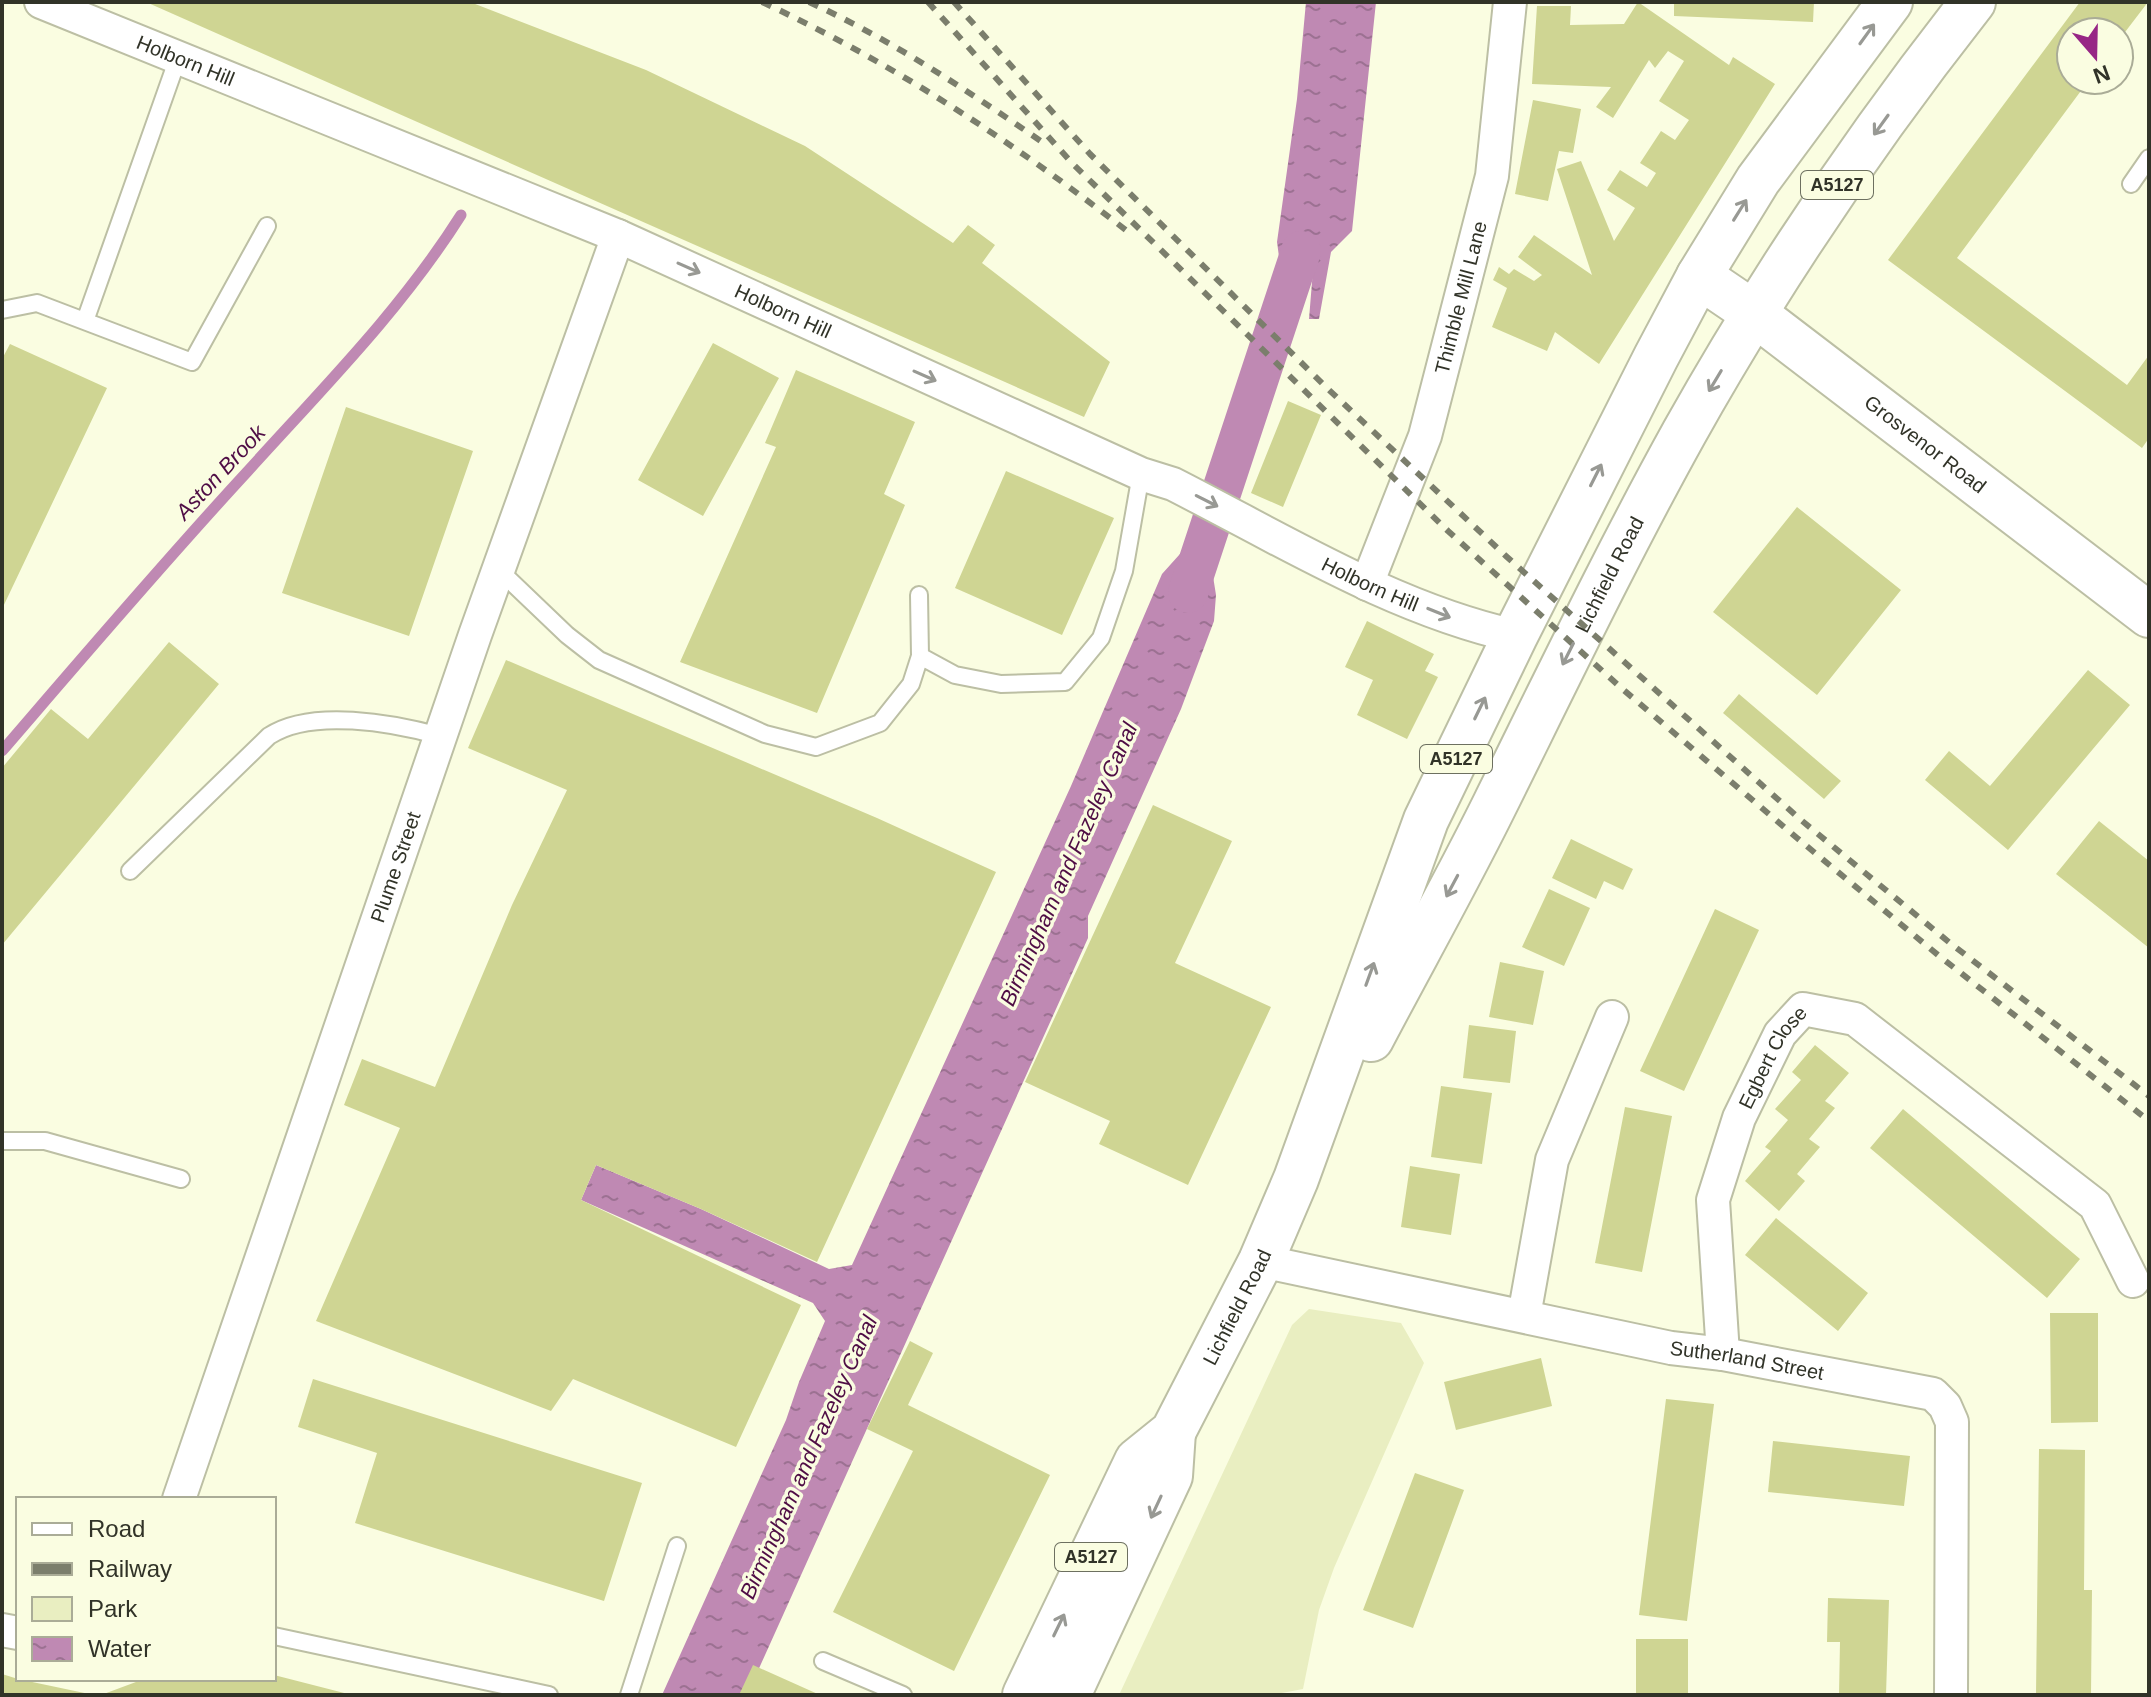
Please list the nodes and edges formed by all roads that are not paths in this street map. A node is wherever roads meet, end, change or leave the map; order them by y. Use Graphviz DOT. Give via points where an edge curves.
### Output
graph roads {
  1 [pos="41,2"];
  2 [pos="1510,2"];
  3 [pos="1890,2"];
  4 [pos="1973,2"];
  5 [pos="178,58"];
  6 [pos="2149,158"];
  7 [pos="2131,184"];
  8 [pos="267,226"];
  9 [pos="618,236"];
  10 [pos="1699,276"];
  11 [pos="2,310"];
  12 [pos="1755,314"];
  13 [pos="85,321"];
  14 [pos="1141,474"];
  15 [pos="498,569"];
  16 [pos="1367,584"];
  17 [pos="919,595"];
  18 [pos="2149,615"];
  19 [pos="1515,636"];
  20 [pos="920,656"];
  21 [pos="440,736"];
  22 [pos="130,871"];
  23 [pos="1612,1017"];
  24 [pos="2,1141"];
  25 [pos="181,1179"];
  26 [pos="1296,1179"];
  27 [pos="1261,1261"];
  28 [pos="2133,1281"];
  29 [pos="1524,1316"];
  30 [pos="1723,1354"];
  31 [pos="1173,1432"];
  32 [pos="180,1497"];
  33 [pos="677,1546"];
  34 [pos="276,1636"];
  35 [pos="823,1661"];
  36 [pos="549,1695"];
  37 [pos="629,1695"];
  38 [pos="903,1695"];
  39 [pos="1025,1695"];
  40 [pos="1068,1695"];
  41 [pos="1951,1695"];
  1 -- 5 [label="street, Holborn Hill"];
  2 -- 16 [label="street, Thimble Mill Lane" via="1492,176 1425,436"];
  10 -- 3 [label="main road, Lichfield Road / A5127, one-way" via="1758,180"];
  4 -- 12 [label="main road, Lichfield Road / A5127, one-way" via="1840,181"];
  5 -- 9 [label="street, Holborn Hill"];
  5 -- 13 [label="lane"];
  6 -- 7 [label="lane"];
  8 -- 13 [label="lane" via="192,362"];
  9 -- 14 [label="street, Holborn Hill, one-way"];
  9 -- 15 [label="street, Plume Street"];
  10 -- 12 [label="main road, Grosvenor Road"];
  19 -- 10 [label="main road, Lichfield Road / A5127, one-way"];
  11 -- 13 [label="lane" via="37,303"];
  12 -- 18 [label="main road, Grosvenor Road"];
  12 -- 26 [label="main road, Lichfield Road / A5127, one-way" via="1656,485 1494,807"];
  14 -- 16 [label="street, Holborn Hill, one-way" via="1173,484"];
  14 -- 20 [label="lane" via="1124,571 1101,638 1065,682 1001,684 955,675"];
  15 -- 20 [label="lane" via="599,660 765,734 816,747 880,723 911,684"];
  15 -- 21 [label="street, Plume Street"];
  16 -- 19 [label="street, Holborn Hill, one-way" via="1471,626"];
  17 -- 20 [label="lane"];
  26 -- 19 [label="main road, Lichfield Road / A5127, one-way" via="1426,820"];
  21 -- 22 [label="lane" via="387,722 283,727"];
  21 -- 32 [label="street, Plume Street"];
  23 -- 29 [label="street" via="1552,1160"];
  24 -- 25 [label="lane" via="45,1141"];
  26 -- 27 [label="main road, Lichfield Road / A5127"];
  27 -- 29 [label="street, Sutherland Street"];
  27 -- 31 [label="main road, Lichfield Road / A5127"];
  28 -- 30 [label="street, Egbert Close" via="2095,1205 1855,1019 1803,1009 1780,1034 1739,1118 1713,1200"];
  29 -- 30 [label="street, Sutherland Street"];
  30 -- 41 [label="street, Sutherland Street" via="1933,1394 1945,1406 1952,1422"];
  39 -- 31 [label="main road, Lichfield Road / A5127, one-way" via="1137,1461"];
  31 -- 40 [label="main road, Lichfield Road / A5127, one-way" via="1170,1476"];
  33 -- 37 [label="lane"];
  34 -- 36 [label="lane"];
  35 -- 38 [label="lane"];
}
